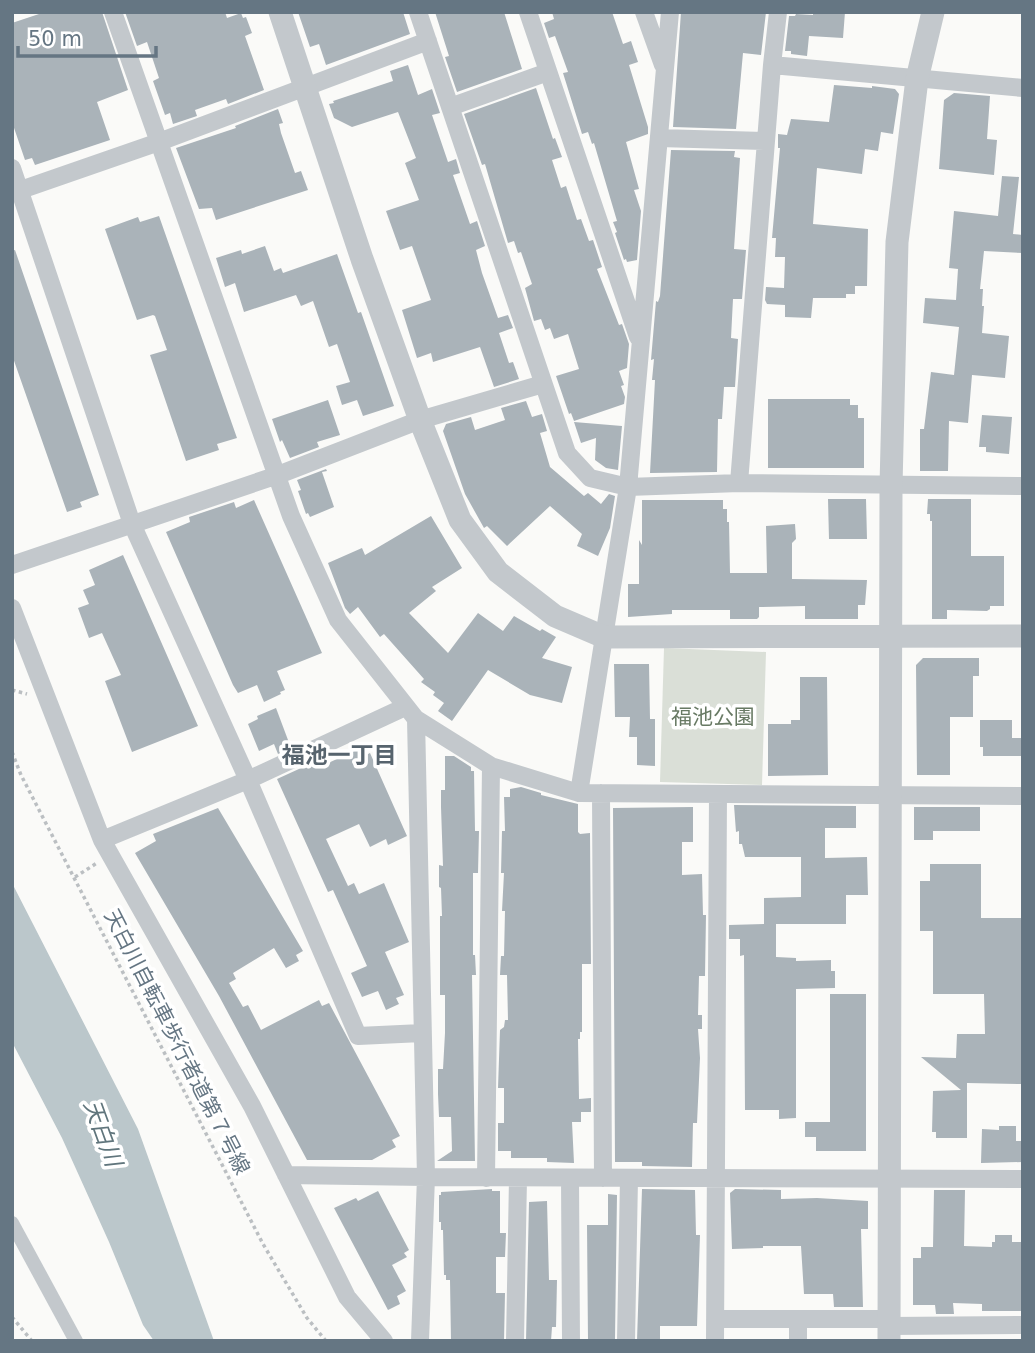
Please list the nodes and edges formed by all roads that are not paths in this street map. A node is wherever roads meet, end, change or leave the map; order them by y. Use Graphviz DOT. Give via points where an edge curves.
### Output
graph roads {
  1 [pos="113,12"];
  2 [pos="280,12"];
  3 [pos="418,12"];
  4 [pos="528,12"];
  5 [pos="644,12"];
  6 [pos="670,12"];
  7 [pos="778,12"];
  8 [pos="933,12"];
  9 [pos="428,41"];
  10 [pos="772,65"];
  11 [pos="548,72"];
  12 [pos="665,72"];
  13 [pos="917,79"];
  14 [pos="306,85"];
  15 [pos="1023,88"];
  16 [pos="450,107"];
  17 [pos="659,138"];
  18 [pos="766,141"];
  19 [pos="159,142"];
  20 [pos="12,168"];
  21 [pos="16,192"];
  22 [pos="640,345"];
  23 [pos="543,384"];
  24 [pos="420,420"];
  25 [pos="278,475"];
  26 [pos="739,483"];
  27 [pos="891,486"];
  28 [pos="1023,486"];
  29 [pos="628,487"];
  30 [pos="132,524"];
  31 [pos="12,565"];
  32 [pos="12,608"];
  33 [pos="892,636"];
  34 [pos="1023,636"];
  35 [pos="604,637"];
  36 [pos="411,713"];
  37 [pos="491,766"];
  38 [pos="248,780"];
  39 [pos="579,793"];
  40 [pos="601,793"];
  41 [pos="718,794"];
  42 [pos="891,795"];
  43 [pos="1023,796"];
  44 [pos="102,840"];
  45 [pos="422,1033"];
  46 [pos="286,1175"];
  47 [pos="426,1177"];
  48 [pos="486,1178"];
  49 [pos="518,1178"];
  50 [pos="570,1178"];
  51 [pos="603,1178"];
  52 [pos="629,1178"];
  53 [pos="716,1178"];
  54 [pos="890,1179"];
  55 [pos="1023,1179"];
  56 [pos="12,1223"];
  57 [pos="715,1319"];
  58 [pos="798,1319"];
  59 [pos="1023,1325"];
  60 [pos="889,1328"];
  61 [pos="985,1333"];
  62 [pos="76,1341"];
  63 [pos="384,1341"];
  64 [pos="420,1341"];
  65 [pos="516,1341"];
  66 [pos="571,1341"];
  67 [pos="626,1341"];
  68 [pos="715,1341"];
  69 [pos="798,1341"];
  1 -- 19 [label="street"];
  2 -- 14 [label="street"];
  3 -- 9 [label="street"];
  4 -- 11 [label="street"];
  5 -- 12 [label="street"];
  6 -- 12 [label="street"];
  7 -- 10 [label="street"];
  8 -- 13 [label="street"];
  9 -- 14 [label="street"];
  9 -- 16 [label="street"];
  10 -- 13 [label="street"];
  10 -- 18 [label="street"];
  11 -- 16 [label="street"];
  11 -- 22 [label="street"];
  12 -- 17 [label="street"];
  13 -- 15 [label="street"];
  13 -- 27 [label="street" via="897,242"];
  14 -- 19 [label="street"];
  14 -- 24 [label="street"];
  16 -- 23 [label="street"];
  17 -- 18 [label="street"];
  17 -- 22 [label="street"];
  18 -- 26 [label="street"];
  19 -- 21 [label="street"];
  19 -- 25 [label="street"];
  20 -- 21 [label="street"];
  21 -- 30 [label="street"];
  22 -- 29 [label="street"];
  23 -- 24 [label="street"];
  23 -- 29 [label="street" via="567,453 590,478"];
  24 -- 25 [label="street"];
  24 -- 35 [label="street" via="460,520 498,572 555,616"];
  25 -- 30 [label="street"];
  25 -- 36 [label="street" via="338,620"];
  26 -- 27 [label="street"];
  26 -- 29 [label="street"];
  27 -- 28 [label="street"];
  27 -- 33 [label="street"];
  29 -- 35 [label="street"];
  30 -- 31 [label="street"];
  30 -- 38 [label="street"];
  32 -- 44 [label="street"];
  33 -- 34 [label="street"];
  33 -- 35 [label="street"];
  33 -- 42 [label="street"];
  35 -- 39 [label="street"];
  36 -- 37 [label="street"];
  36 -- 38 [label="street"];
  36 -- 45 [label="street"];
  37 -- 39 [label="street"];
  37 -- 48 [label="street"];
  38 -- 44 [label="street"];
  38 -- 45 [label="street" via="358,1036"];
  39 -- 40 [label="street"];
  40 -- 41 [label="street"];
  40 -- 51 [label="street"];
  41 -- 42 [label="street"];
  41 -- 53 [label="street"];
  42 -- 43 [label="street"];
  42 -- 54 [label="street"];
  44 -- 46 [label="street"];
  45 -- 47 [label="street"];
  46 -- 47 [label="street"];
  46 -- 63 [label="street" via="347,1297"];
  47 -- 48 [label="street"];
  47 -- 64 [label="street"];
  48 -- 49 [label="street"];
  49 -- 50 [label="street"];
  49 -- 65 [label="street"];
  50 -- 51 [label="street"];
  50 -- 66 [label="street"];
  51 -- 52 [label="street"];
  52 -- 53 [label="street"];
  52 -- 67 [label="street"];
  53 -- 54 [label="street"];
  53 -- 57 [label="street"];
  54 -- 55 [label="street"];
  54 -- 60 [label="street"];
  56 -- 62 [label="street"];
  57 -- 58 [label="street"];
  57 -- 68 [label="street"];
  58 -- 60 [label="street"];
  58 -- 69 [label="street"];
  59 -- 61 [label="street"];
  60 -- 61 [label="street"];
}
